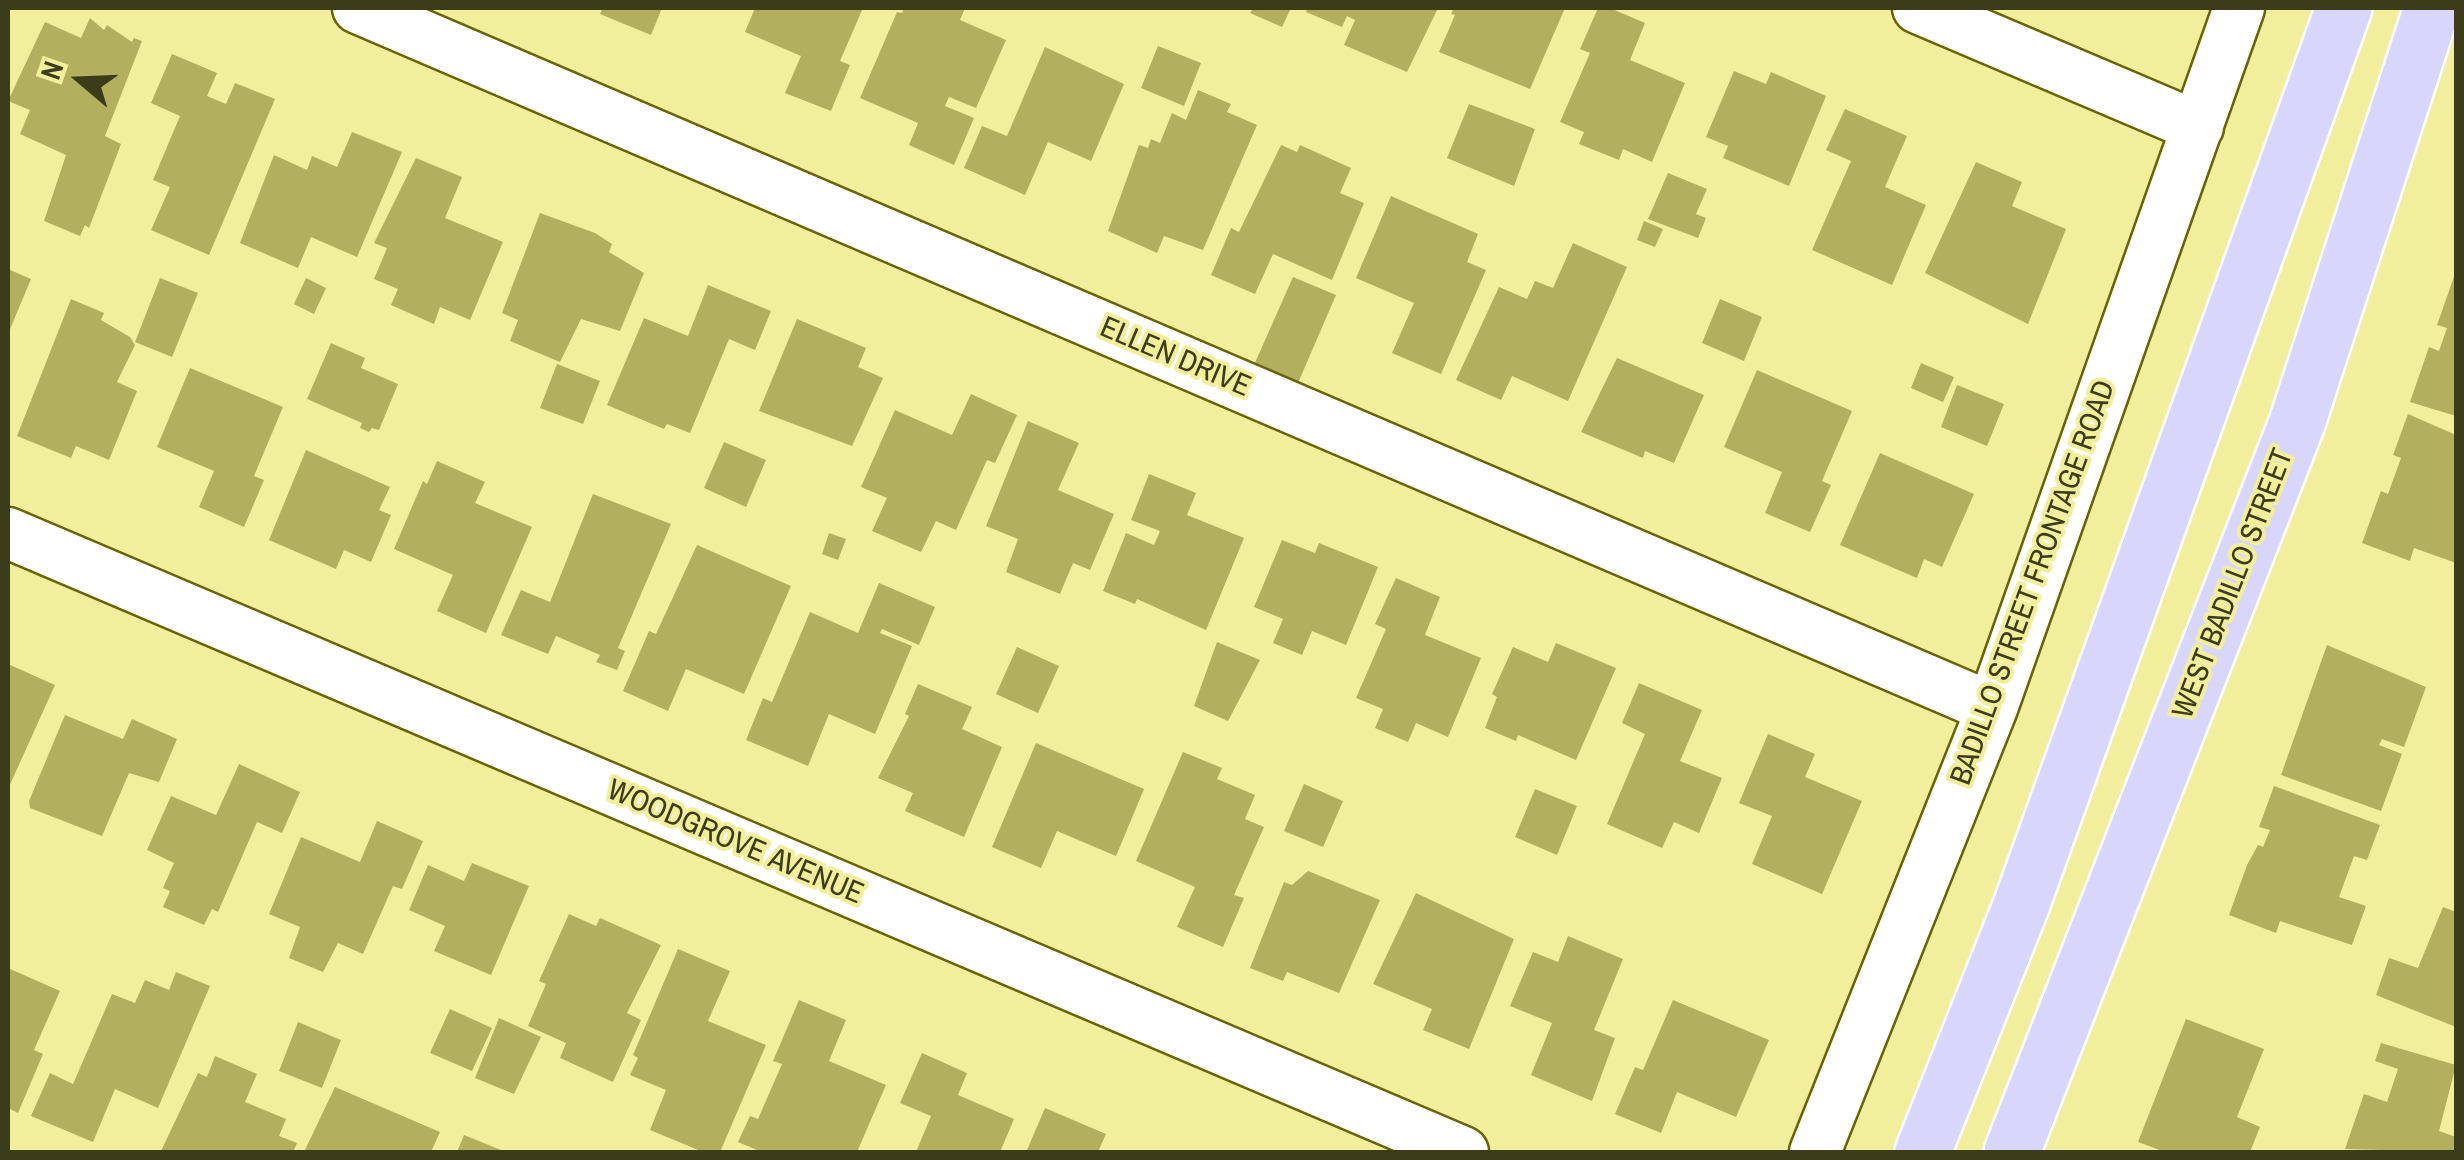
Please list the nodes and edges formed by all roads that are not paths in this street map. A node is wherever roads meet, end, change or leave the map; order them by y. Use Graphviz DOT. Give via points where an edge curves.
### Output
graph roads {
  1 [pos="358,8"];
  2 [pos="1918,8"];
  3 [pos="2239,8"];
  4 [pos="2344,8"];
  5 [pos="2432,8"];
  6 [pos="2198,127"];
  7 [pos="8,532"];
  8 [pos="1992,708"];
  9 [pos="1463,1152"];
  10 [pos="1815,1152"];
  11 [pos="1923,1152"];
  12 [pos="2012,1152"];
  1 -- 8 [label="street, ELLEN DRIVE"];
  2 -- 6 [label="street"];
  3 -- 6 [label="street, BADILLO STREET FRONTAGE ROAD"];
  4 -- 11 [label="main road" via="2021,906"];
  5 -- 12 [label="main road, WEST BADILLO STREET" via="2297,422"];
  6 -- 8 [label="street, BADILLO STREET FRONTAGE ROAD"];
  7 -- 9 [label="street, WOODGROVE AVENUE"];
  8 -- 10 [label="street, BADILLO STREET FRONTAGE ROAD"];
}
